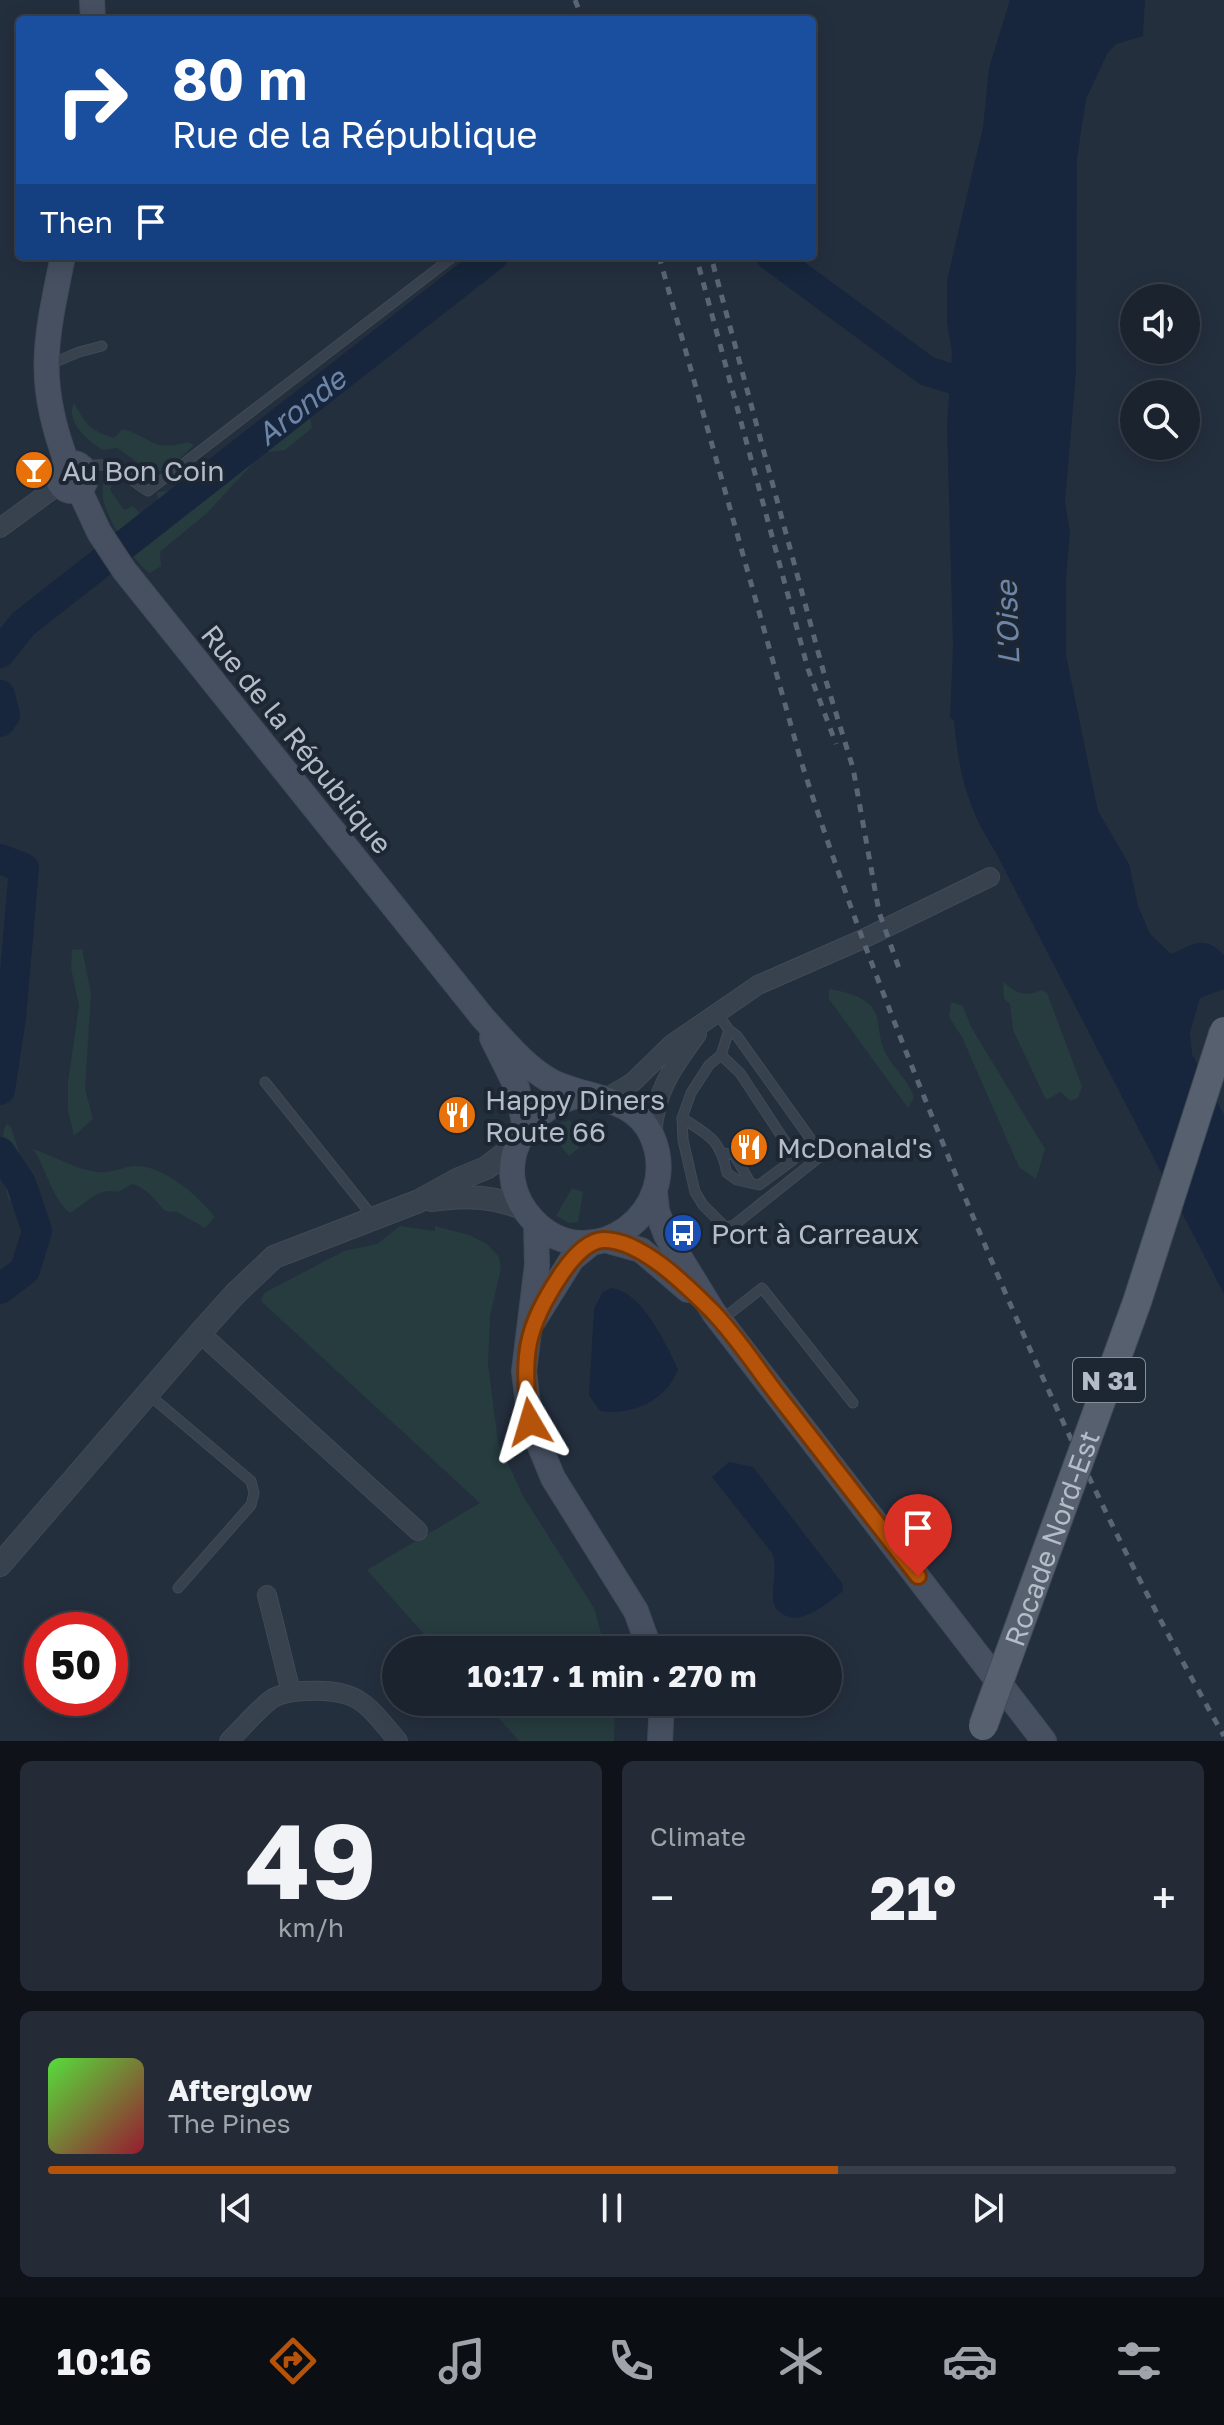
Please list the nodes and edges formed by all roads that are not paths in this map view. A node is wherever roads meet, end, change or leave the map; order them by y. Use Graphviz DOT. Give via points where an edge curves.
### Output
graph roads {
  1 [pos="62,260"];
  2 [pos="449,260"];
  3 [pos="102,346"];
  4 [pos="45,366"];
  5 [pos="73,476"];
  6 [pos="0,528"];
  7 [pos="990,877"];
  8 [pos="713,1016"];
  9 [pos="483,1018"];
  10 [pos="729,1030"];
  11 [pos="1224,1031"];
  12 [pos="721,1055"];
  13 [pos="265,1082"];
  14 [pos="594,1097"];
  15 [pos="682,1118"];
  16 [pos="652,1135"];
  17 [pos="521,1137"];
  18 [pos="723,1153"];
  19 [pos="750,1182"];
  20 [pos="655,1193"];
  21 [pos="419,1201"];
  22 [pos="530,1216"];
  23 [pos="375,1220"];
  24 [pos="599,1241"];
  25 [pos="717,1317"];
  26 [pos="530,1330"];
  27 [pos="200,1333"];
  28 [pos="148,1394"];
  29 [pos="853,1403"];
  30 [pos="418,1531"];
  31 [pos="0,1565"];
  32 [pos="178,1588"];
  33 [pos="267,1595"];
  34 [pos="645,1636"];
  35 [pos="291,1692"];
  36 [pos="661,1716"];
  37 [pos="983,1726"];
  38 [pos="229,1741"];
  39 [pos="398,1741"];
  40 [pos="660,1741"];
  41 [pos="1044,1741"];
  1 -- 4 [label="main road, Rue de la République"];
  2 -- 5 [label="lane" via="148,491 99,462"];
  3 -- 4 [label="lane"];
  4 -- 5 [label="main road, Rue de la République" via="48,403"];
  5 -- 6 [label="street"];
  5 -- 9 [label="main road, Rue de la République" via="124,570"];
  7 -- 8 [label="street" via="758,985"];
  8 -- 10 [label="lane"];
  8 -- 14 [label="street" via="672,1044 633,1082"];
  8 -- 16 [label="street" via="660,1090"];
  9 -- 14 [label="main road, Rue de la République" via="546,1078"];
  9 -- 17 [label="main road, Rue de la République" via="517,1088"];
  10 -- 12 [label="lane"];
  10 -- 15 [label="lane" via="822,1155 725,1227 695,1192"];
  11 -- 37 [label="main road, Rocade Nord-Est / N 31, bridge" via="1137,1302"];
  12 -- 15 [label="lane" via="691,1093"];
  12 -- 19 [label="lane" via="740,1073 794,1155 759,1185"];
  13 -- 23 [label="lane"];
  14 -- 16 [label="main road" via="618,1103"];
  14 -- 17 [label="main road" via="545,1108"];
  15 -- 18 [label="lane" via="712,1138"];
  16 -- 20 [label="main road" via="659,1171"];
  17 -- 21 [label="street" via="486,1168"];
  17 -- 22 [label="main road" via="513,1176"];
  18 -- 19 [label="lane" via="734,1155"];
  18 -- 19 [label="lane" via="727,1173"];
  20 -- 24 [label="main road" via="636,1223"];
  20 -- 25 [label="main road" via="666,1235"];
  21 -- 22 [label="street" via="471,1196 503,1201"];
  21 -- 23 [label="street"];
  22 -- 24 [label="main road" via="553,1235"];
  22 -- 26 [label="main road" via="537,1265"];
  23 -- 27 [label="street" via="274,1257"];
  24 -- 25 [label="main road" via="641,1250"];
  24 -- 26 [label="main road" via="572,1259"];
  25 -- 29 [label="lane" via="762,1288"];
  25 -- 41 [label="main road"];
  26 -- 34 [label="main road" via="524,1371 530,1422 553,1478 636,1611"];
  27 -- 28 [label="street"];
  27 -- 30 [label="street"];
  28 -- 31 [label="street"];
  28 -- 32 [label="lane" via="251,1481 254,1493 251,1505"];
  33 -- 35 [label="street"];
  35 -- 38 [label="street" via="272,1699"];
  35 -- 39 [label="street" via="348,1693 368,1706"];
  36 -- 40 [label="main road"];
}
